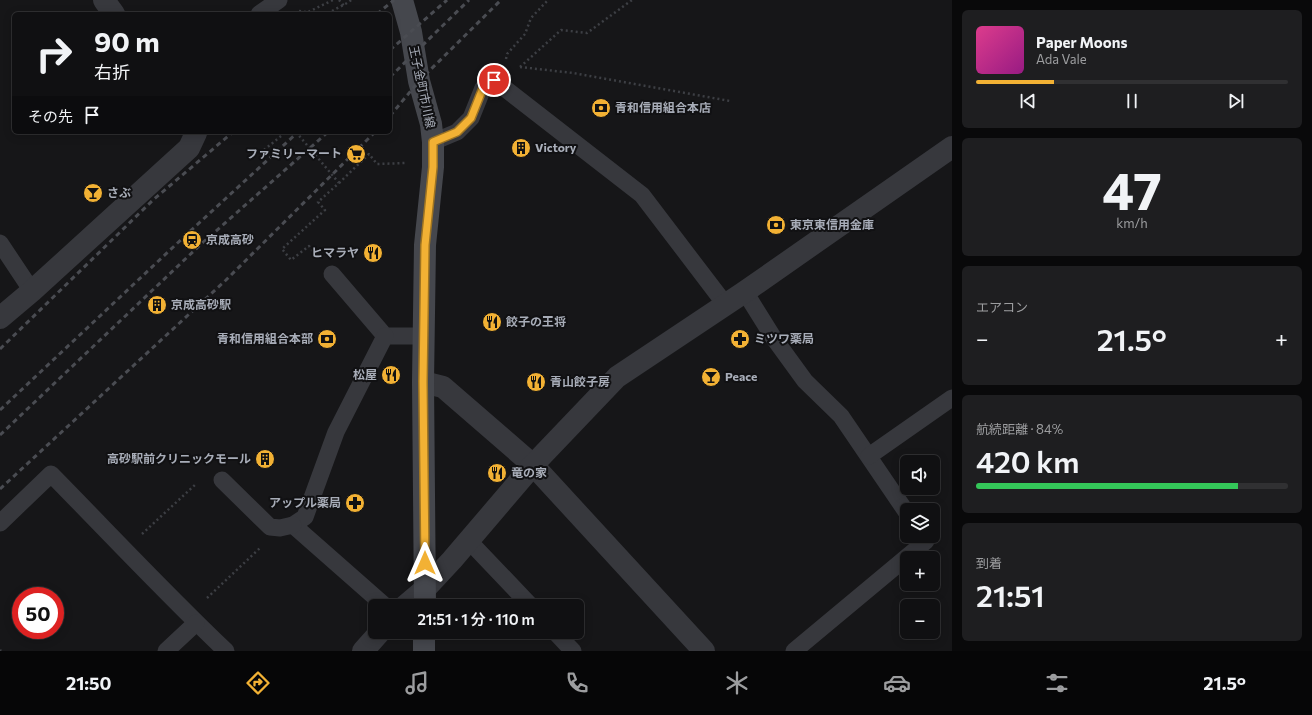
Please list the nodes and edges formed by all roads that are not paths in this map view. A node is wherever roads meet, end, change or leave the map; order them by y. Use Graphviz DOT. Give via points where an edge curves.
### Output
graph roads {
  1 [pos="104,0"];
  2 [pos="279,0"];
  3 [pos="402,0"];
  4 [pos="113,12"];
  5 [pos="262,12"];
  6 [pos="195,134"];
  7 [pos="433,142"];
  8 [pos="952,147"];
  9 [pos="0,243"];
  10 [pos="332,274"];
  11 [pos="32,291"];
  12 [pos="743,293"];
  13 [pos="725,304"];
  14 [pos="0,318"];
  15 [pos="385,336"];
  16 [pos="424,336"];
  17 [pos="423,382"];
  18 [pos="952,398"];
  19 [pos="869,456"];
  20 [pos="533,466"];
  21 [pos="222,480"];
  22 [pos="900,503"];
  23 [pos="0,523"];
  24 [pos="287,526"];
  25 [pos="468,541"];
  26 [pos="924,543"];
  27 [pos="425,598"];
  28 [pos="377,599"];
  29 [pos="524,599"];
  30 [pos="192,619"];
  31 [pos="374,639"];
  32 [pos="424,639"];
  33 [pos="562,639"];
  34 [pos="166,651"];
  35 [pos="226,651"];
  36 [pos="363,651"];
  37 [pos="424,651"];
  38 [pos="573,651"];
  39 [pos="704,651"];
  40 [pos="794,651"];
  1 -- 4 [label="street"];
  2 -- 5 [label="lane"];
  3 -- 7 [label="main road, 王子金町市川線"];
  6 -- 11 [label="street" via="189,148"];
  7 -- 13 [label="lane" via="457,132 471,118 483,88 494,80 642,195"];
  7 -- 16 [label="main road, 王子金町市川線" via="425,245"];
  8 -- 12 [label="street"];
  9 -- 11 [label="lane"];
  10 -- 15 [label="lane"];
  11 -- 14 [label="street"];
  12 -- 13 [label="street"];
  12 -- 19 [label="lane" via="805,381 841,416"];
  13 -- 20 [label="street" via="617,377"];
  15 -- 16 [label="lane"];
  15 -- 24 [label="lane" via="336,432 305,517"];
  16 -- 17 [label="main road, 王子金町市川線"];
  17 -- 20 [label="street" via="443,387"];
  17 -- 27 [label="main road, 王子金町市川線"];
  18 -- 19 [label="lane"];
  19 -- 22 [label="lane"];
  20 -- 25 [label="street"];
  20 -- 39 [label="street"];
  21 -- 24 [label="lane" via="270,527"];
  23 -- 30 [label="lane" via="51,474"];
  24 -- 28 [label="lane"];
  25 -- 27 [label="street"];
  25 -- 29 [label="lane"];
  26 -- 40 [label="lane"];
  30 -- 34 [label="lane"];
  30 -- 35 [label="lane"];
  31 -- 36 [label="street"];
  32 -- 37 [label="main road"];
  33 -- 38 [label="lane"];
}
